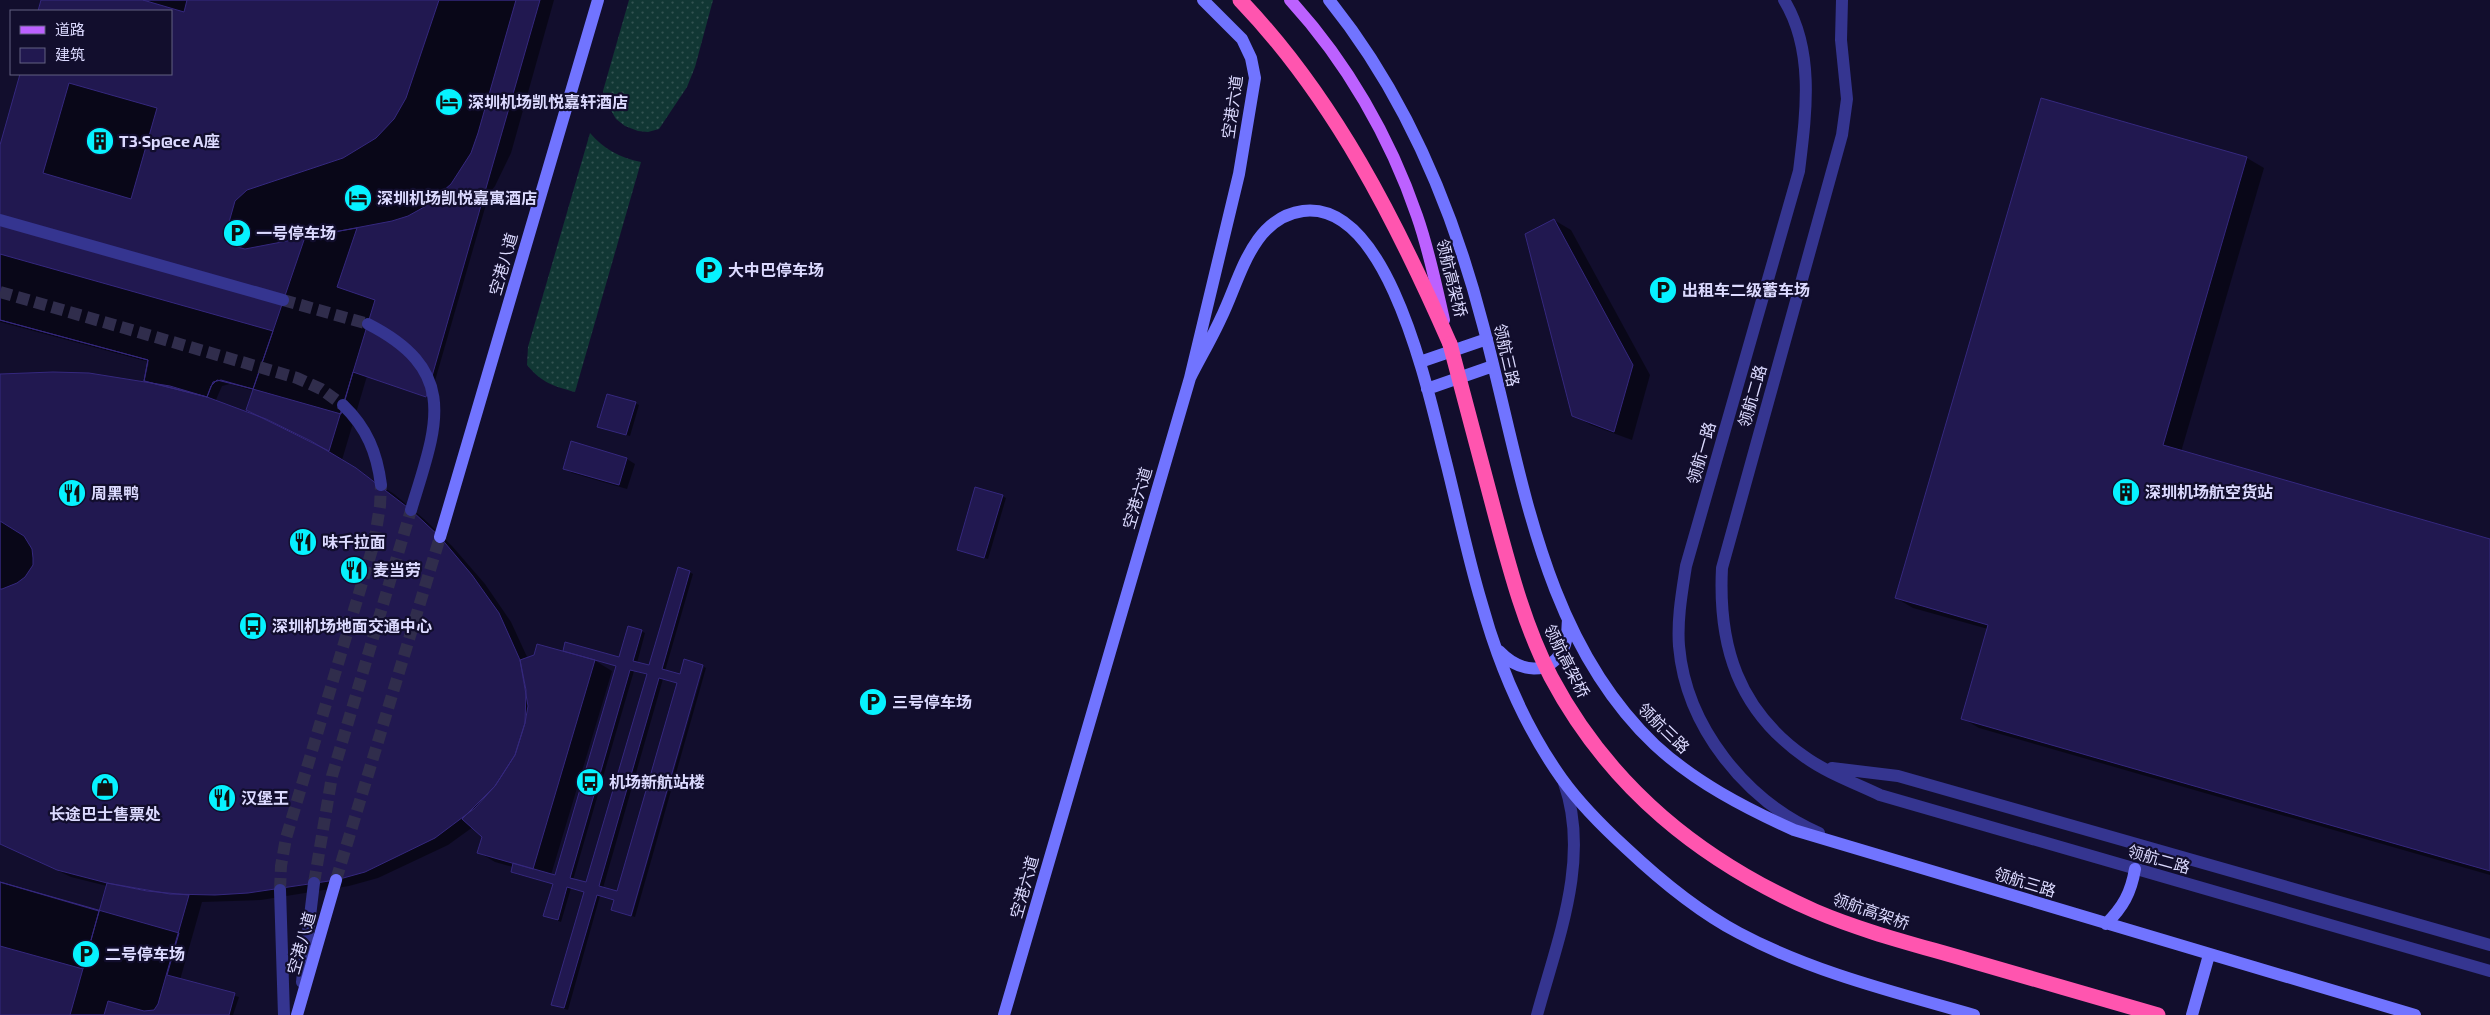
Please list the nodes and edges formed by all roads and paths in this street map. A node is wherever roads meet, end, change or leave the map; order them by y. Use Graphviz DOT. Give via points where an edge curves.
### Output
graph roads {
  1 [pos="598,0"];
  2 [pos="1203,0"];
  3 [pos="1240,0"];
  4 [pos="1290,0"];
  5 [pos="1329,0"];
  6 [pos="1784,0"];
  7 [pos="1842,0"];
  8 [pos="0,220"];
  9 [pos="283,300"];
  10 [pos="368,324"];
  11 [pos="1487,339"];
  12 [pos="1450,344"];
  13 [pos="1420,362"];
  14 [pos="1493,366"];
  15 [pos="1190,378"];
  16 [pos="1427,389"];
  17 [pos="343,405"];
  18 [pos="381,485"];
  19 [pos="412,510"];
  20 [pos="440,538"];
  21 [pos="1568,617"];
  22 [pos="1496,647"];
  23 [pos="1822,767"];
  24 [pos="1562,779"];
  25 [pos="1852,847"];
  26 [pos="2135,869"];
  27 [pos="336,880"];
  28 [pos="314,883"];
  29 [pos="280,890"];
  30 [pos="2106,924"];
  31 [pos="2490,945"];
  32 [pos="2209,955"];
  33 [pos="2490,972"];
  34 [pos="298,1012"];
  35 [pos="284,1015"];
  36 [pos="1004,1015"];
  37 [pos="1537,1015"];
  38 [pos="1974,1015"];
  39 [pos="2158,1015"];
  40 [pos="2167,1015"];
  41 [pos="2192,1015"];
  42 [pos="2415,1015"];
  1 -- 20 [label="street, 空港八道"];
  2 -- 15 [label="street, 空港六道" via="1242,39 1251,58 1255,78 1239,174"];
  3 -- 12 [label="highway" via="1300,69 1357,157 1425,286"];
  4 -- 12 [label="main road, 领航高架桥" via="1353,83 1398,166 1418,216"];
  5 -- 11 [label="street, 领航三路" via="1368,55 1416,139 1463,257"];
  6 -- 25 [label="street, 领航一路" via="1799,33 1805,69 1806,113 1799,171 1686,566 1680,608 1680,647 1700,720 1722,755 1775,808 1805,827"];
  7 -- 23 [label="street, 领航二路" via="1841,40 1847,99 1842,135 1730,532 1722,568 1720,601 1729,655 1742,689 1781,738"];
  8 -- 9 [label="street"];
  10 -- 19 [label="street" via="390,335 419,362 434,398 435,424"];
  11 -- 13 [label="street"];
  11 -- 14 [label="street, 领航三路"];
  12 -- 39 [label="highway, 领航高架桥, bridge" via="1516,587 1551,676 1581,725 1620,776 1670,825 1710,856 1816,911 1872,932"];
  13 -- 15 [label="street" via="1406,318 1370,250 1353,229 1327,214 1304,211 1283,218 1264,232 1251,249"];
  13 -- 16 [label="street"];
  14 -- 16 [label="street"];
  14 -- 21 [label="street, 领航三路" via="1533,525"];
  15 -- 36 [label="street, 空港六道"];
  16 -- 22 [label="street" via="1481,601"];
  17 -- 18 [label="street" via="358,420 370,441"];
  21 -- 22 [label="street" via="1565,646 1548,664 1527,669 1517,666"];
  21 -- 25 [label="street, 领航三路" via="1587,656 1627,715 1655,745 1684,769 1760,815 1794,830"];
  22 -- 24 [label="street" via="1526,716"];
  23 -- 26 [label="street, 领航二路" via="1893,800"];
  23 -- 31 [label="street, 领航二路" via="1898,776"];
  24 -- 37 [label="street" via="1572,806 1575,840 1573,878"];
  24 -- 38 [label="street" via="1598,820 1656,876 1694,906 1737,933 1791,958 1852,980"];
  25 -- 30 [label="street, 领航三路"];
  26 -- 30 [label="street" via="2129,896"];
  26 -- 33 [label="street, 领航二路"];
  27 -- 34 [label="street, 空港八道"];
  28 -- 34 [label="street"];
  29 -- 35 [label="street"];
  30 -- 32 [label="street, 领航三路"];
  32 -- 41 [label="street"];
  32 -- 42 [label="street, 领航三路"];
  39 -- 40 [label="highway, 领航高架桥"];
}
